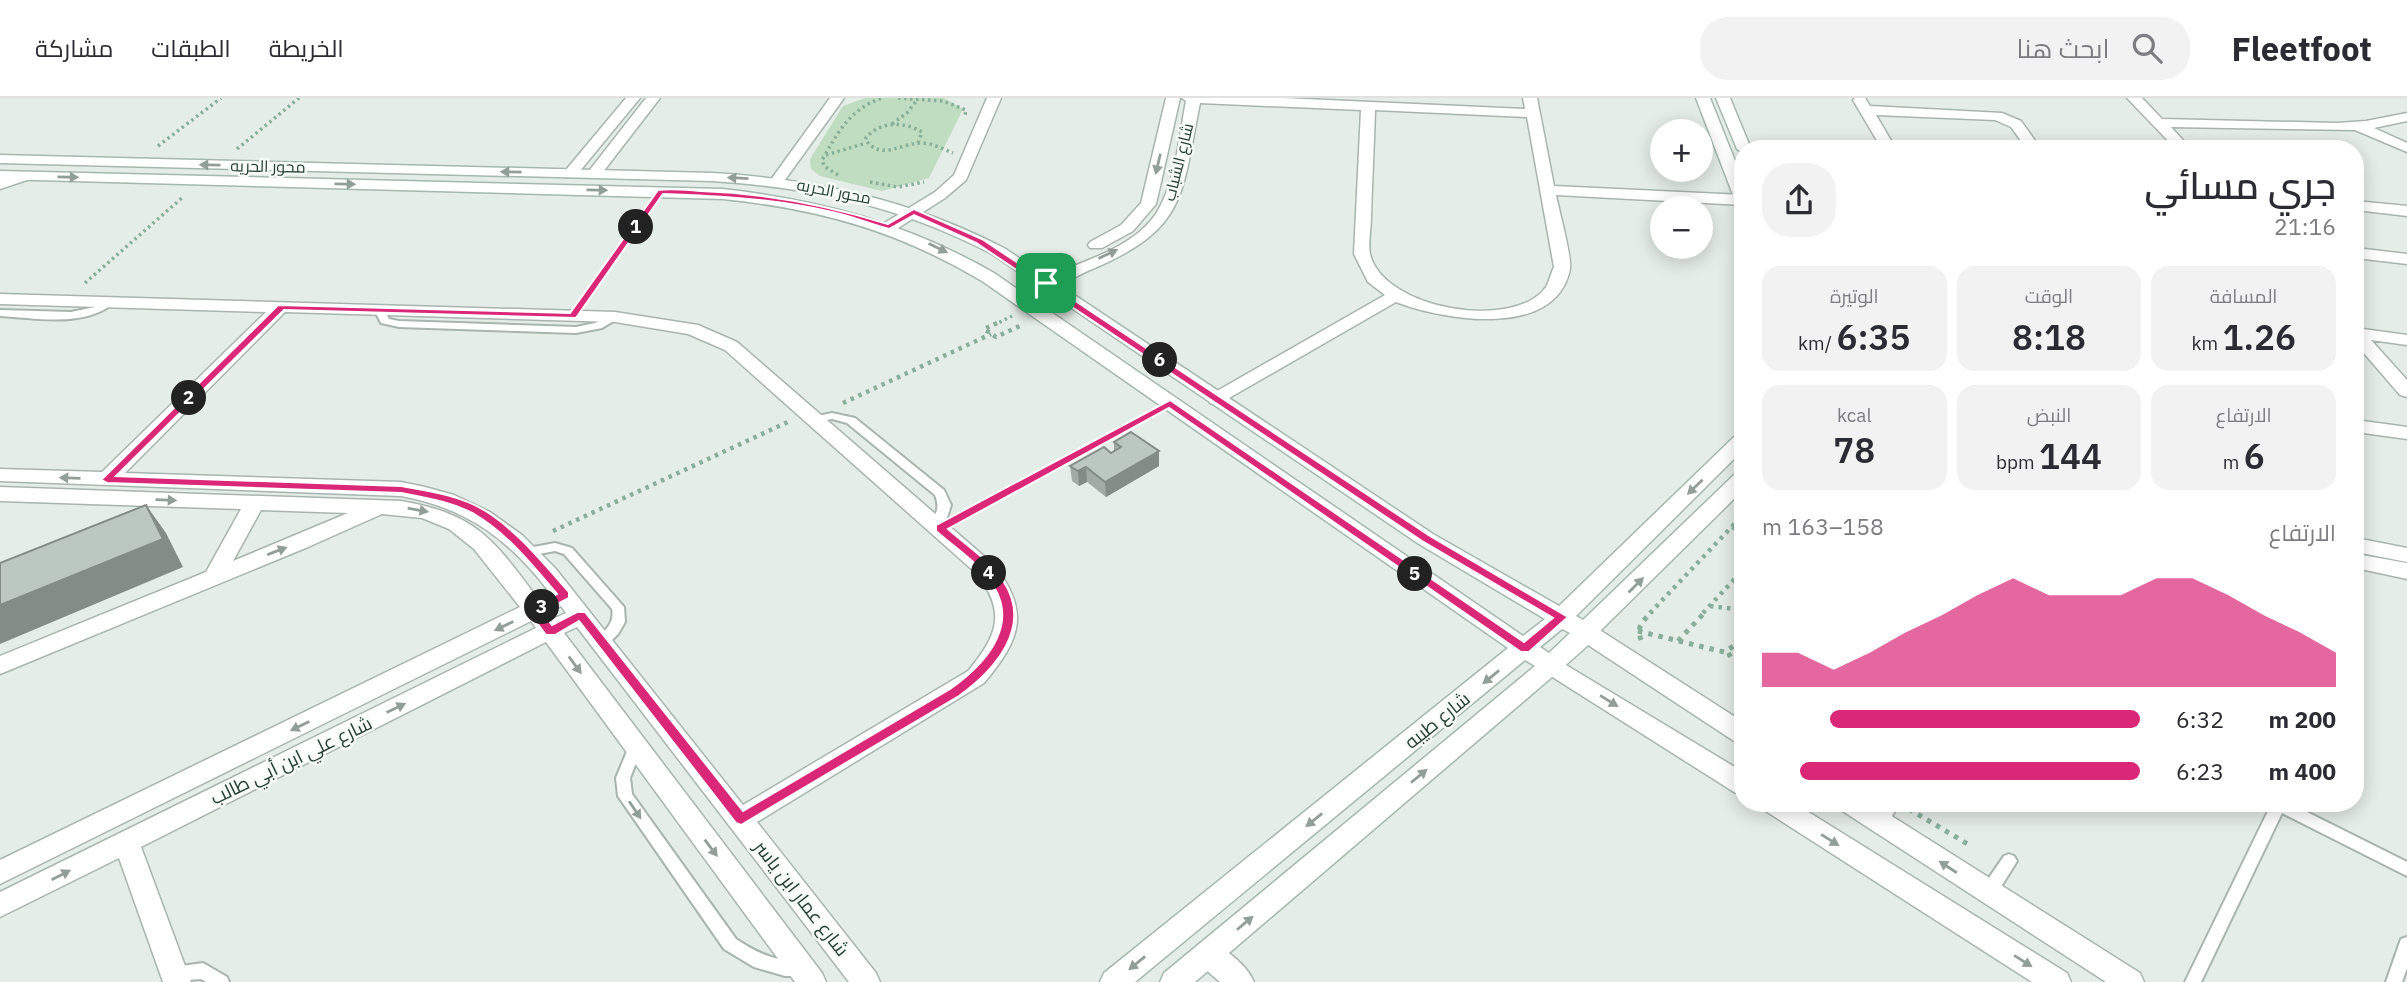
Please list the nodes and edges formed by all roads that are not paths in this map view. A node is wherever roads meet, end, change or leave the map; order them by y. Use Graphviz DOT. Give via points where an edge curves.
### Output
graph roads {
  1 [pos="633,98"];
  2 [pos="653,98"];
  3 [pos="838,98"];
  4 [pos="994,98"];
  5 [pos="1173,98"];
  6 [pos="1192,98"];
  7 [pos="1703,98"];
  8 [pos="1723,98"];
  9 [pos="2134,98"];
  10 [pos="1863,104"];
  11 [pos="1531,105"];
  12 [pos="1368,106"];
  13 [pos="2407,117"];
  14 [pos="2159,123"];
  15 [pos="2358,126"];
  16 [pos="1740,140"];
  17 [pos="1884,140"];
  18 [pos="2028,140"];
  19 [pos="2175,140"];
  20 [pos="2407,148"];
  21 [pos="0,159"];
  22 [pos="570,174"];
  23 [pos="594,174"];
  24 [pos="0,175"];
  25 [pos="25,176"];
  26 [pos="1734,177"];
  27 [pos="777,181"];
  28 [pos="0,184"];
  29 [pos="1547,190"];
  30 [pos="1734,200"];
  31 [pos="2364,207"];
  32 [pos="914,212"];
  33 [pos="2407,212"];
  34 [pos="889,227"];
  35 [pos="2364,254"];
  36 [pos="2407,259"];
  37 [pos="1031,274"];
  38 [pos="1046,283"];
  39 [pos="1395,296"];
  40 [pos="0,299"];
  41 [pos="110,302"];
  42 [pos="281,307"];
  43 [pos="379,309"];
  44 [pos="0,313"];
  45 [pos="615,317"];
  46 [pos="2364,335"];
  47 [pos="2407,340"];
  48 [pos="2364,343"];
  49 [pos="2407,391"];
  50 [pos="1217,399"];
  51 [pos="2364,427"];
  52 [pos="2407,433"];
  53 [pos="1734,448"];
  54 [pos="0,475"];
  55 [pos="107,480"];
  56 [pos="1734,487"];
  57 [pos="0,494"];
  58 [pos="256,503"];
  59 [pos="380,506"];
  60 [pos="2364,547"];
  61 [pos="524,549"];
  62 [pos="2407,555"];
  63 [pos="2364,563"];
  64 [pos="2407,571"];
  65 [pos="214,576"];
  66 [pos="565,595"];
  67 [pos="534,611"];
  68 [pos="581,615"];
  69 [pos="1562,617"];
  70 [pos="550,631"];
  71 [pos="1587,633"];
  72 [pos="602,642"];
  73 [pos="1525,649"];
  74 [pos="1551,665"];
  75 [pos="0,666"];
  76 [pos="1734,728"];
  77 [pos="635,748"];
  78 [pos="1734,779"];
  79 [pos="1787,812"];
  80 [pos="1885,812"];
  81 [pos="2273,812"];
  82 [pos="2293,812"];
  83 [pos="741,819"];
  84 [pos="126,842"];
  85 [pos="2009,861"];
  86 [pos="2407,869"];
  87 [pos="0,873"];
  88 [pos="1987,893"];
  89 [pos="0,905"];
  90 [pos="2407,944"];
  91 [pos="1208,954"];
  92 [pos="807,975"];
  93 [pos="175,977"];
  94 [pos="221,982"];
  95 [pos="866,982"];
  96 [pos="1114,982"];
  97 [pos="1174,982"];
  98 [pos="1240,982"];
  99 [pos="2057,982"];
  100 [pos="2130,982"];
  101 [pos="2193,982"];
  102 [pos="2394,982"];
  1 -- 22 [label="street"];
  2 -- 23 [label="street"];
  3 -- 27 [label="street"];
  4 -- 32 [label="street" via="961,177"];
  5 -- 37 [label="street, شارع الشباب, one-way" via="1143,212 1116,235"];
  6 -- 12 [label="street"];
  38 -- 6 [label="street, شارع الشباب, one-way" via="1133,243 1156,225 1171,196"];
  7 -- 26 [label="street"];
  8 -- 16 [label="street"];
  9 -- 14 [label="street"];
  10 -- 17 [label="street"];
  10 -- 18 [label="street" via="1997,116 2016,124"];
  11 -- 12 [label="street"];
  11 -- 29 [label="street"];
  12 -- 39 [label="street" via="1362,254 1370,276"];
  13 -- 15 [label="street"];
  14 -- 15 [label="street"];
  14 -- 19 [label="street"];
  15 -- 20 [label="street"];
  22 -- 21 [label="street, محور الحريه, one-way"];
  22 -- 23 [label="street, محور الحريه"];
  27 -- 23 [label="street, محور الحريه, one-way"];
  24 -- 25 [label="street, محور الحريه"];
  25 -- 28 [label="street"];
  25 -- 34 [label="street, محور الحريه, one-way" via="723,194 835,210"];
  27 -- 32 [label="street, محور الحريه" via="852,193"];
  29 -- 30 [label="street"];
  29 -- 39 [label="street" via="1562,267 1561,277 1548,295 1522,309 1466,315 1427,309"];
  31 -- 33 [label="street"];
  32 -- 34 [label="street"];
  32 -- 37 [label="street, محور الحريه" via="979,241"];
  34 -- 73 [label="street, محور الحريه, one-way" via="970,265"];
  35 -- 36 [label="street"];
  37 -- 38 [label="street, محور الحريه"];
  38 -- 50 [label="street, محور الحريه"];
  39 -- 50 [label="street"];
  40 -- 41 [label="street"];
  41 -- 42 [label="street"];
  41 -- 44 [label="lane" via="76,316"];
  42 -- 43 [label="street"];
  42 -- 55 [label="street"];
  43 -- 45 [label="street"];
  43 -- 45 [label="lane" via="385,321 399,324 576,330"];
  45 -- 83 [label="street" via="669,323 712,336 747,357 992,576 1007,600 1004,639 976,677"];
  46 -- 47 [label="street"];
  48 -- 49 [label="street"];
  50 -- 69 [label="street, محور الحريه" via="1426,539"];
  51 -- 52 [label="street"];
  53 -- 69 [label="street, شارع طيبه, one-way"];
  55 -- 54 [label="street, شارع عمار ابن ياسر, one-way"];
  55 -- 61 [label="street, شارع عمار ابن ياسر" via="423,492 479,512"];
  71 -- 56 [label="street, شارع طيبه, one-way"];
  57 -- 58 [label="street, one-way"];
  58 -- 59 [label="street"];
  58 -- 65 [label="street"];
  65 -- 59 [label="street, one-way"];
  59 -- 67 [label="street, one-way" via="423,510 460,523"];
  60 -- 62 [label="street"];
  61 -- 66 [label="street, شارع عمار ابن ياسر"];
  61 -- 72 [label="lane" via="568,551 618,607 616,628"];
  63 -- 64 [label="street"];
  65 -- 75 [label="street"];
  66 -- 67 [label="street, شارع علي ابن أبي طالب"];
  66 -- 68 [label="street, شارع عمار ابن ياسر"];
  67 -- 70 [label="street"];
  67 -- 87 [label="street, شارع علي ابن أبي طالب, one-way"];
  68 -- 70 [label="street, شارع علي ابن أبي طالب"];
  68 -- 72 [label="street, شارع عمار ابن ياسر"];
  69 -- 71 [label="street, محور الحريه"];
  69 -- 73 [label="street, شارع طيبه"];
  70 -- 77 [label="street, one-way"];
  84 -- 70 [label="street, شارع علي ابن أبي طالب, one-way"];
  71 -- 74 [label="street, شارع طيبه"];
  71 -- 76 [label="street, محور الحريه"];
  72 -- 83 [label="street, شارع عمار ابن ياسر"];
  73 -- 74 [label="street, محور الحريه"];
  73 -- 96 [label="street, شارع طيبه, one-way"];
  74 -- 78 [label="street, محور الحريه, one-way"];
  91 -- 74 [label="street, شارع طيبه, one-way"];
  77 -- 92 [label="street, one-way"];
  77 -- 92 [label="lane, one-way" via="623,778 625,796 721,934 754,960"];
  79 -- 99 [label="street, one-way"];
  88 -- 80 [label="street, one-way"];
  81 -- 101 [label="lane"];
  82 -- 86 [label="lane"];
  83 -- 95 [label="street, شارع عمار ابن ياسر"];
  89 -- 84 [label="street, شارع علي ابن أبي طالب, one-way"];
  84 -- 93 [label="street"];
  85 -- 88 [label="lane"];
  88 -- 100 [label="street"];
  90 -- 102 [label="lane"];
  91 -- 97 [label="street, شارع طيبه"];
  91 -- 98 [label="street"];
  93 -- 94 [label="lane" via="203,971"];
}
